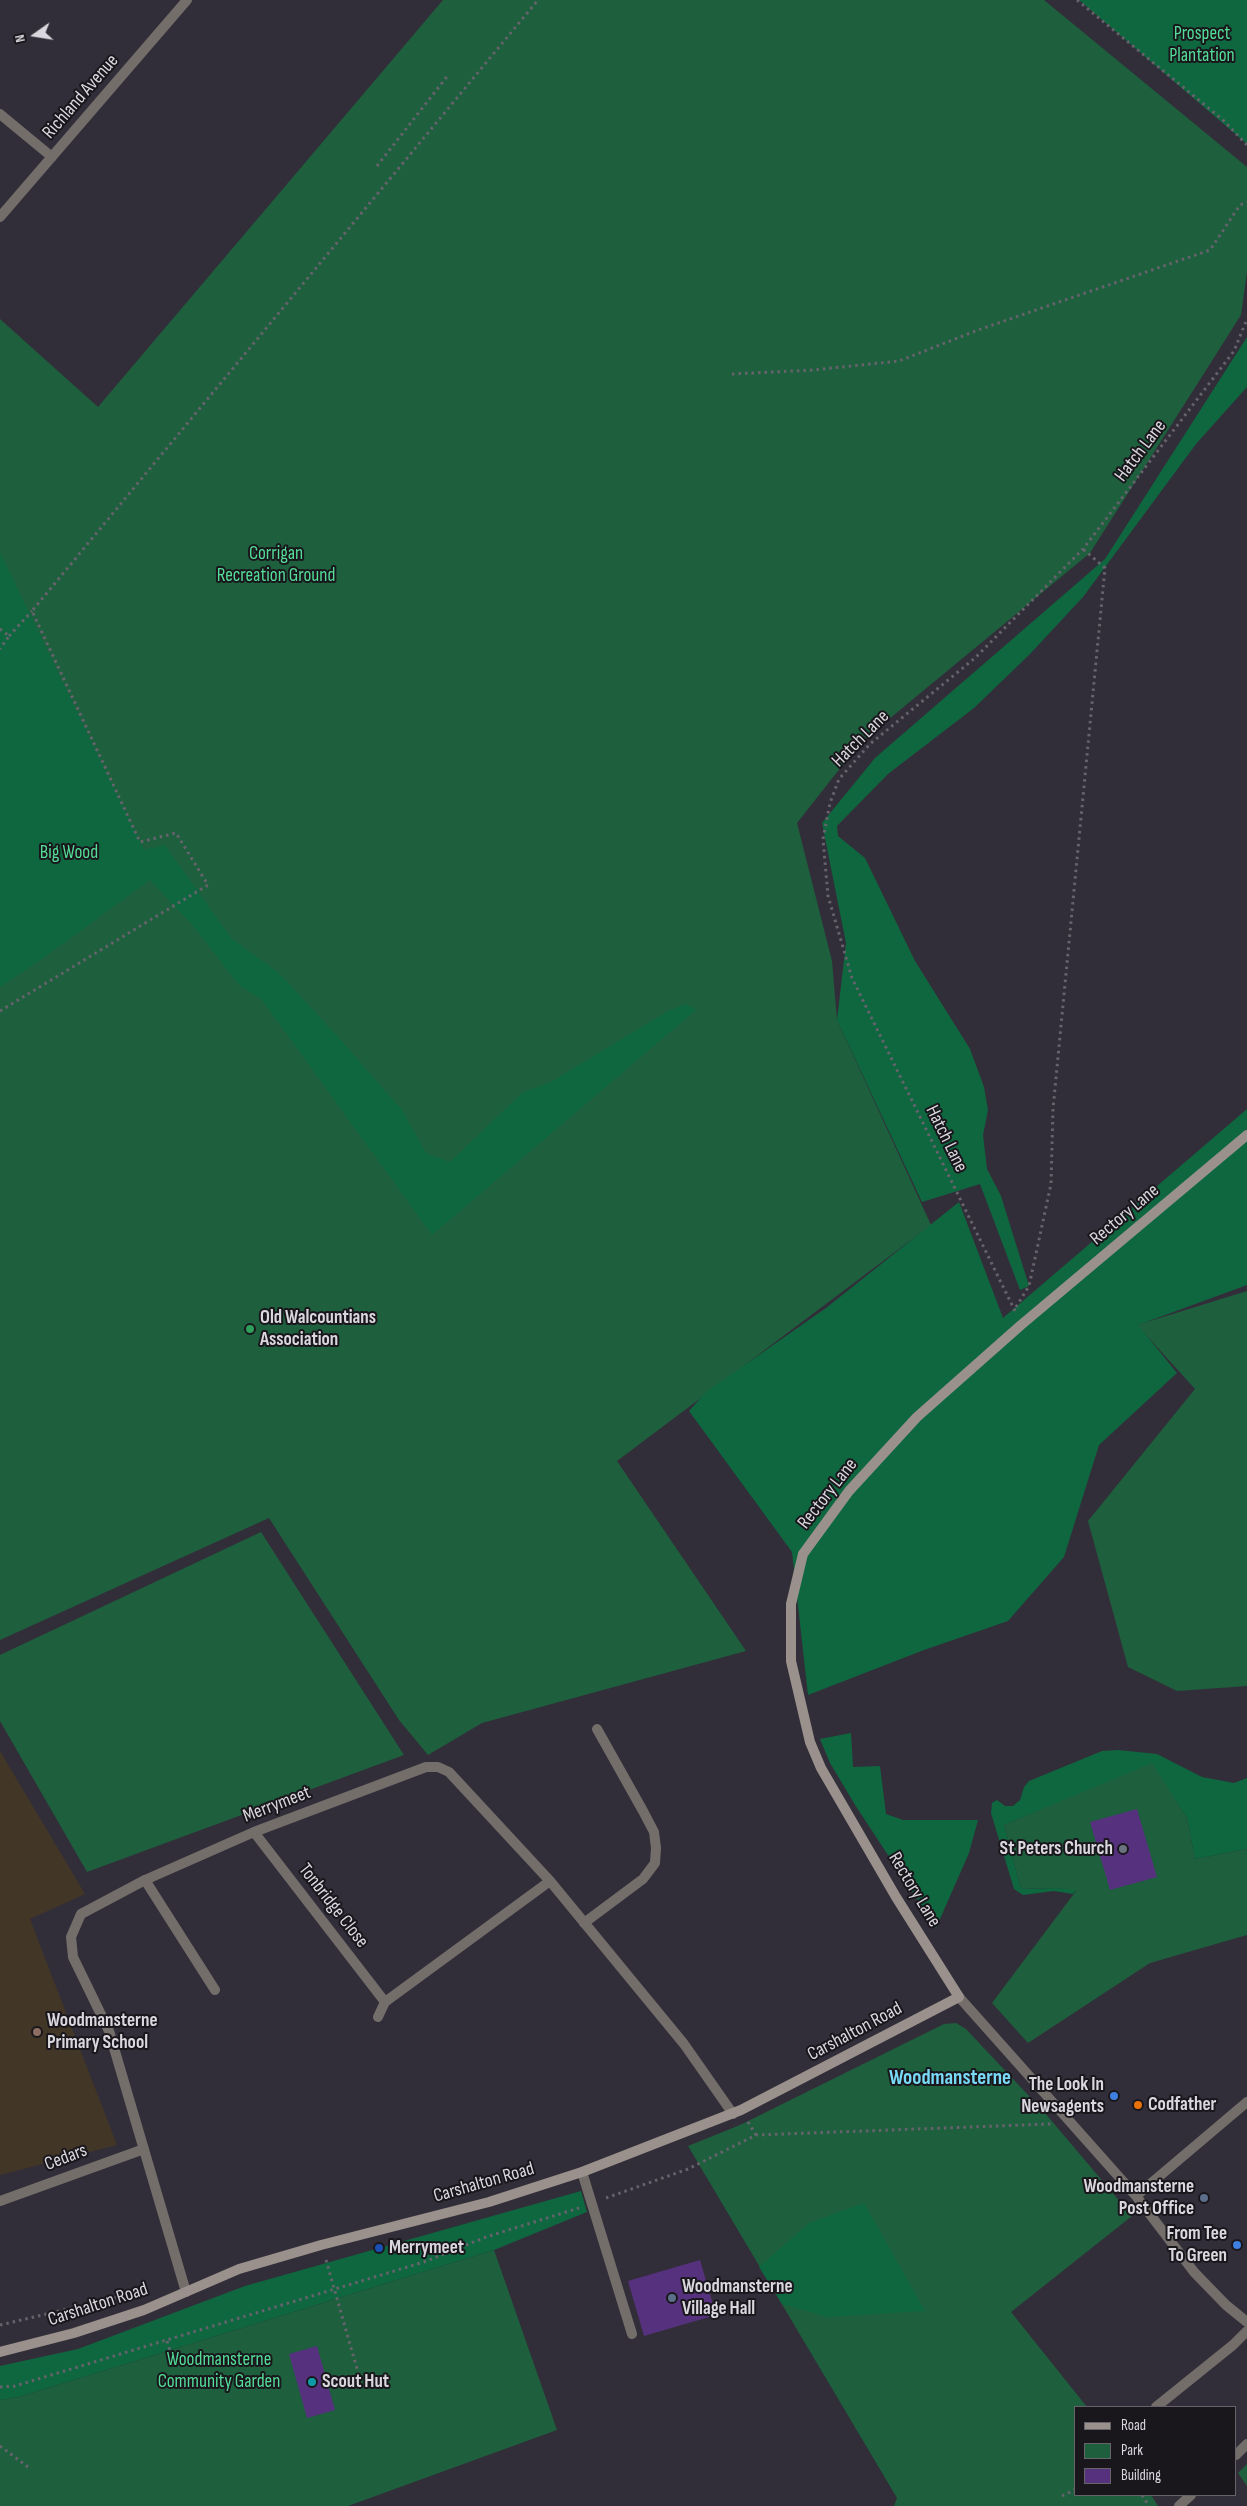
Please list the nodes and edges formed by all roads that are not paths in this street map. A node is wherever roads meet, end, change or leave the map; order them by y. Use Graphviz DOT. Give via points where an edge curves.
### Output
graph roads {
  1 [pos="187,0"];
  2 [pos="0,114"];
  3 [pos="52,157"];
  4 [pos="0,217"];
  5 [pos="1247,1135"];
  6 [pos="598,1729"];
  7 [pos="254,1832"];
  8 [pos="145,1880"];
  9 [pos="550,1881"];
  10 [pos="584,1923"];
  11 [pos="215,1990"];
  12 [pos="959,1997"];
  13 [pos="385,2002"];
  14 [pos="378,2017"];
  15 [pos="1247,2102"];
  16 [pos="733,2114"];
  17 [pos="144,2148"];
  18 [pos="582,2172"];
  19 [pos="1136,2196"];
  20 [pos="0,2201"];
  21 [pos="186,2292"];
  22 [pos="1247,2322"];
  23 [pos="1247,2331"];
  24 [pos="632,2334"];
  25 [pos="0,2352"];
  26 [pos="1157,2406"];
  27 [pos="1247,2444"];
  28 [pos="1237,2453"];
  29 [pos="1190,2496"];
  30 [pos="1179,2506"];
  1 -- 3 [label="street, Richland Avenue"];
  2 -- 3 [label="street"];
  3 -- 4 [label="street, Richland Avenue"];
  5 -- 12 [label="main road, Rectory Lane" via="917,1417 849,1491 803,1554 791,1604 791,1661 810,1742 896,1897"];
  6 -- 10 [label="street" via="654,1832 655,1863 643,1879"];
  7 -- 8 [label="street, Merrymeet"];
  7 -- 9 [label="street, Merrymeet" via="426,1767 438,1766 449,1772"];
  7 -- 13 [label="street, Tonbridge Close"];
  8 -- 11 [label="street"];
  8 -- 17 [label="street, Merrymeet" via="80,1914 71,1937 73,1957 109,2031"];
  9 -- 10 [label="street, Merrymeet"];
  9 -- 13 [label="street"];
  10 -- 16 [label="street, Merrymeet" via="684,2044"];
  12 -- 16 [label="main road, Carshalton Road"];
  12 -- 19 [label="street"];
  13 -- 14 [label="street"];
  15 -- 19 [label="street"];
  16 -- 18 [label="main road, Carshalton Road"];
  17 -- 20 [label="street, Cedars"];
  17 -- 21 [label="street, Merrymeet"];
  18 -- 21 [label="main road, Carshalton Road" via="489,2202 240,2269"];
  18 -- 24 [label="street"];
  19 -- 22 [label="street" via="1194,2272"];
  21 -- 25 [label="main road, Carshalton Road" via="74,2333"];
  23 -- 26 [label="street"];
  27 -- 28 [label="street"];
  29 -- 30 [label="street"];
}
